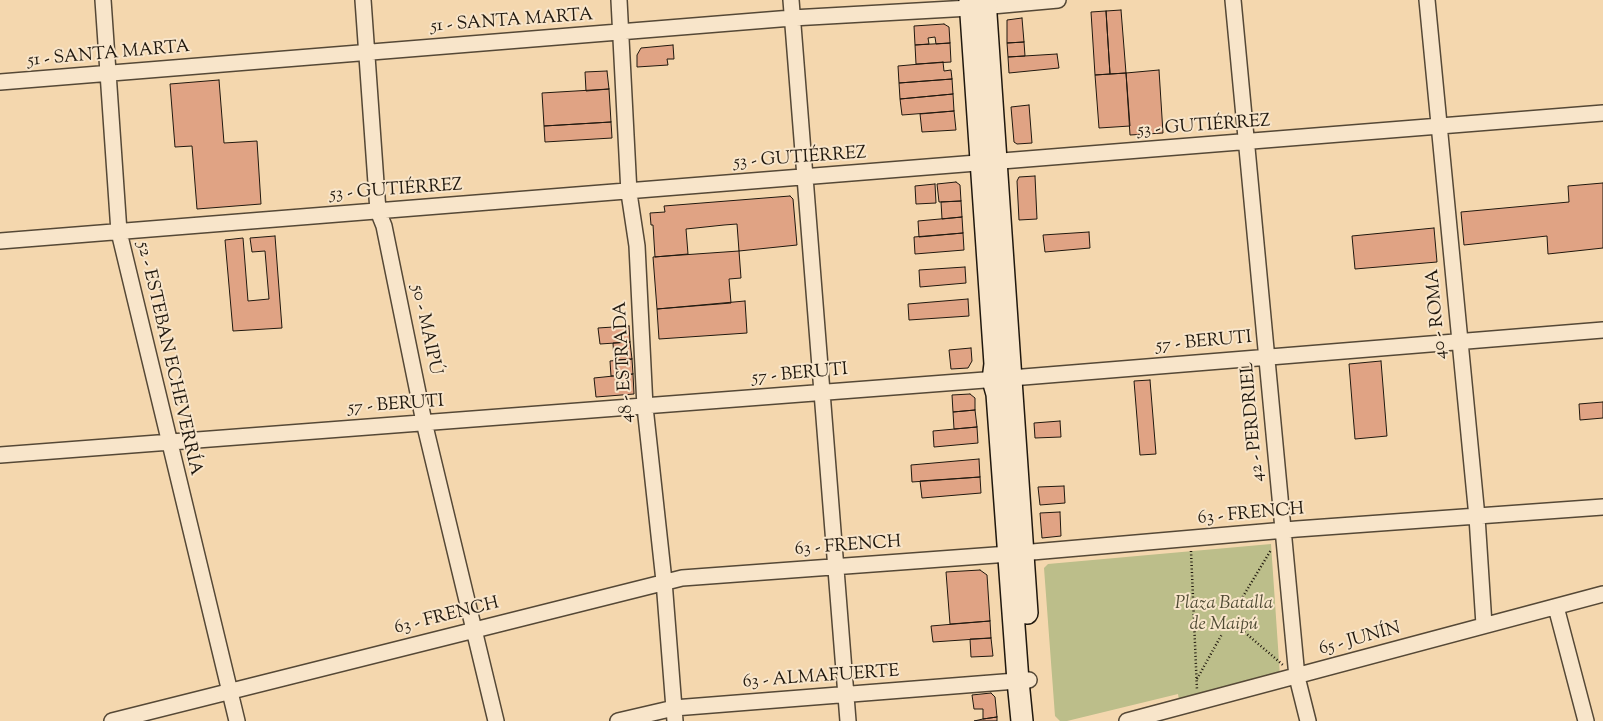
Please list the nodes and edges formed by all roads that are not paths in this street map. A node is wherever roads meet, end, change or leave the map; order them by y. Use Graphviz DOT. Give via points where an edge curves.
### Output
graph roads {
  1 [pos="103,0"];
  2 [pos="363,0"];
  3 [pos="619,0"];
  4 [pos="791,0"];
  5 [pos="1058,0"];
  6 [pos="1233,0"];
  7 [pos="1427,0"];
  8 [pos="978,4"];
  9 [pos="792,18"];
  10 [pos="622,33"];
  11 [pos="368,52"];
  12 [pos="109,74"];
  13 [pos="0,82"];
  14 [pos="1603,113"];
  15 [pos="1439,127"];
  16 [pos="1246,143"];
  17 [pos="989,163"];
  18 [pos="806,177"];
  19 [pos="629,193"];
  20 [pos="378,210"];
  21 [pos="119,232"];
  22 [pos="0,241"];
  23 [pos="1603,330"];
  24 [pos="1459,341"];
  25 [pos="1268,356"];
  26 [pos="1002,379"];
  27 [pos="822,392"];
  28 [pos="645,407"];
  29 [pos="424,422"];
  30 [pos="168,442"];
  31 [pos="0,455"];
  32 [pos="1603,507"];
  33 [pos="1477,517"];
  34 [pos="1282,530"];
  35 [pos="1016,554"];
  36 [pos="837,567"];
  37 [pos="664,581"];
  38 [pos="1603,594"];
  39 [pos="1556,607"];
  40 [pos="1484,626"];
  41 [pos="473,629"];
  42 [pos="1297,677"];
  43 [pos="1024,681"];
  44 [pos="231,692"];
  45 [pos="846,695"];
  46 [pos="675,715"];
  47 [pos="112,721"];
  48 [pos="237,721"];
  49 [pos="496,721"];
  50 [pos="618,721"];
  51 [pos="848,721"];
  52 [pos="1022,721"];
  53 [pos="1032,721"];
  54 [pos="1127,721"];
  55 [pos="1308,721"];
  56 [pos="1586,721"];
  1 -- 12 [label="street, 52 - ESTEBAN ECHEVERRÍA"];
  2 -- 11 [label="street, 50 - MAIPÚ"];
  3 -- 10 [label="street, 48 - ESTRADA"];
  4 -- 9 [label="street"];
  5 -- 8 [label="street, 51 - SANTA MARTA"];
  6 -- 16 [label="street, 42 - PERDRIEL"];
  7 -- 15 [label="street, 40 - ROMA"];
  8 -- 9 [label="street, 51 - SANTA MARTA"];
  8 -- 17 [label="main road"];
  9 -- 10 [label="street, 51 - SANTA MARTA"];
  9 -- 18 [label="street"];
  10 -- 11 [label="street, 51 - SANTA MARTA"];
  10 -- 19 [label="street, 48 - ESTRADA"];
  11 -- 12 [label="street, 51 - SANTA MARTA"];
  11 -- 20 [label="street, 50 - MAIPÚ"];
  12 -- 13 [label="street, 51 - SANTA MARTA"];
  12 -- 21 [label="street, 52 - ESTEBAN ECHEVERRÍA"];
  14 -- 15 [label="street, 53 - GUTIÉRREZ"];
  15 -- 16 [label="street, 53 - GUTIÉRREZ"];
  15 -- 24 [label="street, 40 - ROMA"];
  16 -- 17 [label="street, 53 - GUTIÉRREZ"];
  16 -- 25 [label="street, 42 - PERDRIEL"];
  17 -- 18 [label="street, 53 - GUTIÉRREZ"];
  17 -- 26 [label="main road" via="995,364"];
  18 -- 19 [label="street, 53 - GUTIÉRREZ"];
  18 -- 27 [label="street"];
  19 -- 20 [label="street, 53 - GUTIÉRREZ"];
  19 -- 28 [label="street, 48 - ESTRADA" via="637,246"];
  20 -- 21 [label="street, 53 - GUTIÉRREZ"];
  20 -- 29 [label="street, 50 - MAIPÚ"];
  21 -- 22 [label="street, 53 - GUTIÉRREZ"];
  21 -- 30 [label="street, 52 - ESTEBAN ECHEVERRÍA"];
  23 -- 24 [label="street, 57 - BERUTI"];
  24 -- 25 [label="street, 57 - BERUTI"];
  24 -- 33 [label="street, 40 - ROMA"];
  25 -- 26 [label="street, 57 - BERUTI"];
  25 -- 34 [label="street, 42 - PERDRIEL"];
  26 -- 27 [label="street, 57 - BERUTI"];
  26 -- 35 [label="main road" via="997,394"];
  27 -- 28 [label="street, 57 - BERUTI"];
  27 -- 36 [label="street"];
  28 -- 29 [label="street, 57 - BERUTI"];
  28 -- 37 [label="street, 48 - ESTRADA"];
  29 -- 30 [label="street, 57 - BERUTI"];
  29 -- 41 [label="street, 50 - MAIPÚ"];
  30 -- 31 [label="street, 57 - BERUTI"];
  30 -- 44 [label="street, 52 - ESTEBAN ECHEVERRÍA"];
  32 -- 33 [label="street, 63 - FRENCH"];
  33 -- 34 [label="street, 63 - FRENCH"];
  33 -- 40 [label="street, 40 - ROMA"];
  34 -- 35 [label="street, 63 - FRENCH"];
  34 -- 42 [label="street, 42 - PERDRIEL"];
  35 -- 36 [label="street, 63 - FRENCH"];
  35 -- 43 [label="main road"];
  36 -- 37 [label="street, 63 - FRENCH"];
  36 -- 45 [label="street"];
  37 -- 41 [label="street, 63 - FRENCH"];
  37 -- 46 [label="street, 48 - ESTRADA"];
  38 -- 39 [label="street, 65 - JUNÍN"];
  39 -- 40 [label="street, 65 - JUNÍN"];
  39 -- 56 [label="street"];
  40 -- 42 [label="street, 65 - JUNÍN"];
  41 -- 44 [label="street, 63 - FRENCH"];
  41 -- 49 [label="street, 50 - MAIPÚ"];
  42 -- 54 [label="street, 65 - JUNÍN"];
  42 -- 55 [label="street, 42 - PERDRIEL"];
  43 -- 45 [label="street, 63 - ALMAFUERTE"];
  43 -- 52 [label="main road"];
  43 -- 53 [label="main road"];
  44 -- 47 [label="street, 63 - FRENCH"];
  44 -- 48 [label="street, 52 - ESTEBAN ECHEVERRÍA"];
  45 -- 46 [label="street, 63 - ALMAFUERTE"];
  45 -- 51 [label="street"];
  46 -- 50 [label="street, 63 - ALMAFUERTE"];
}
